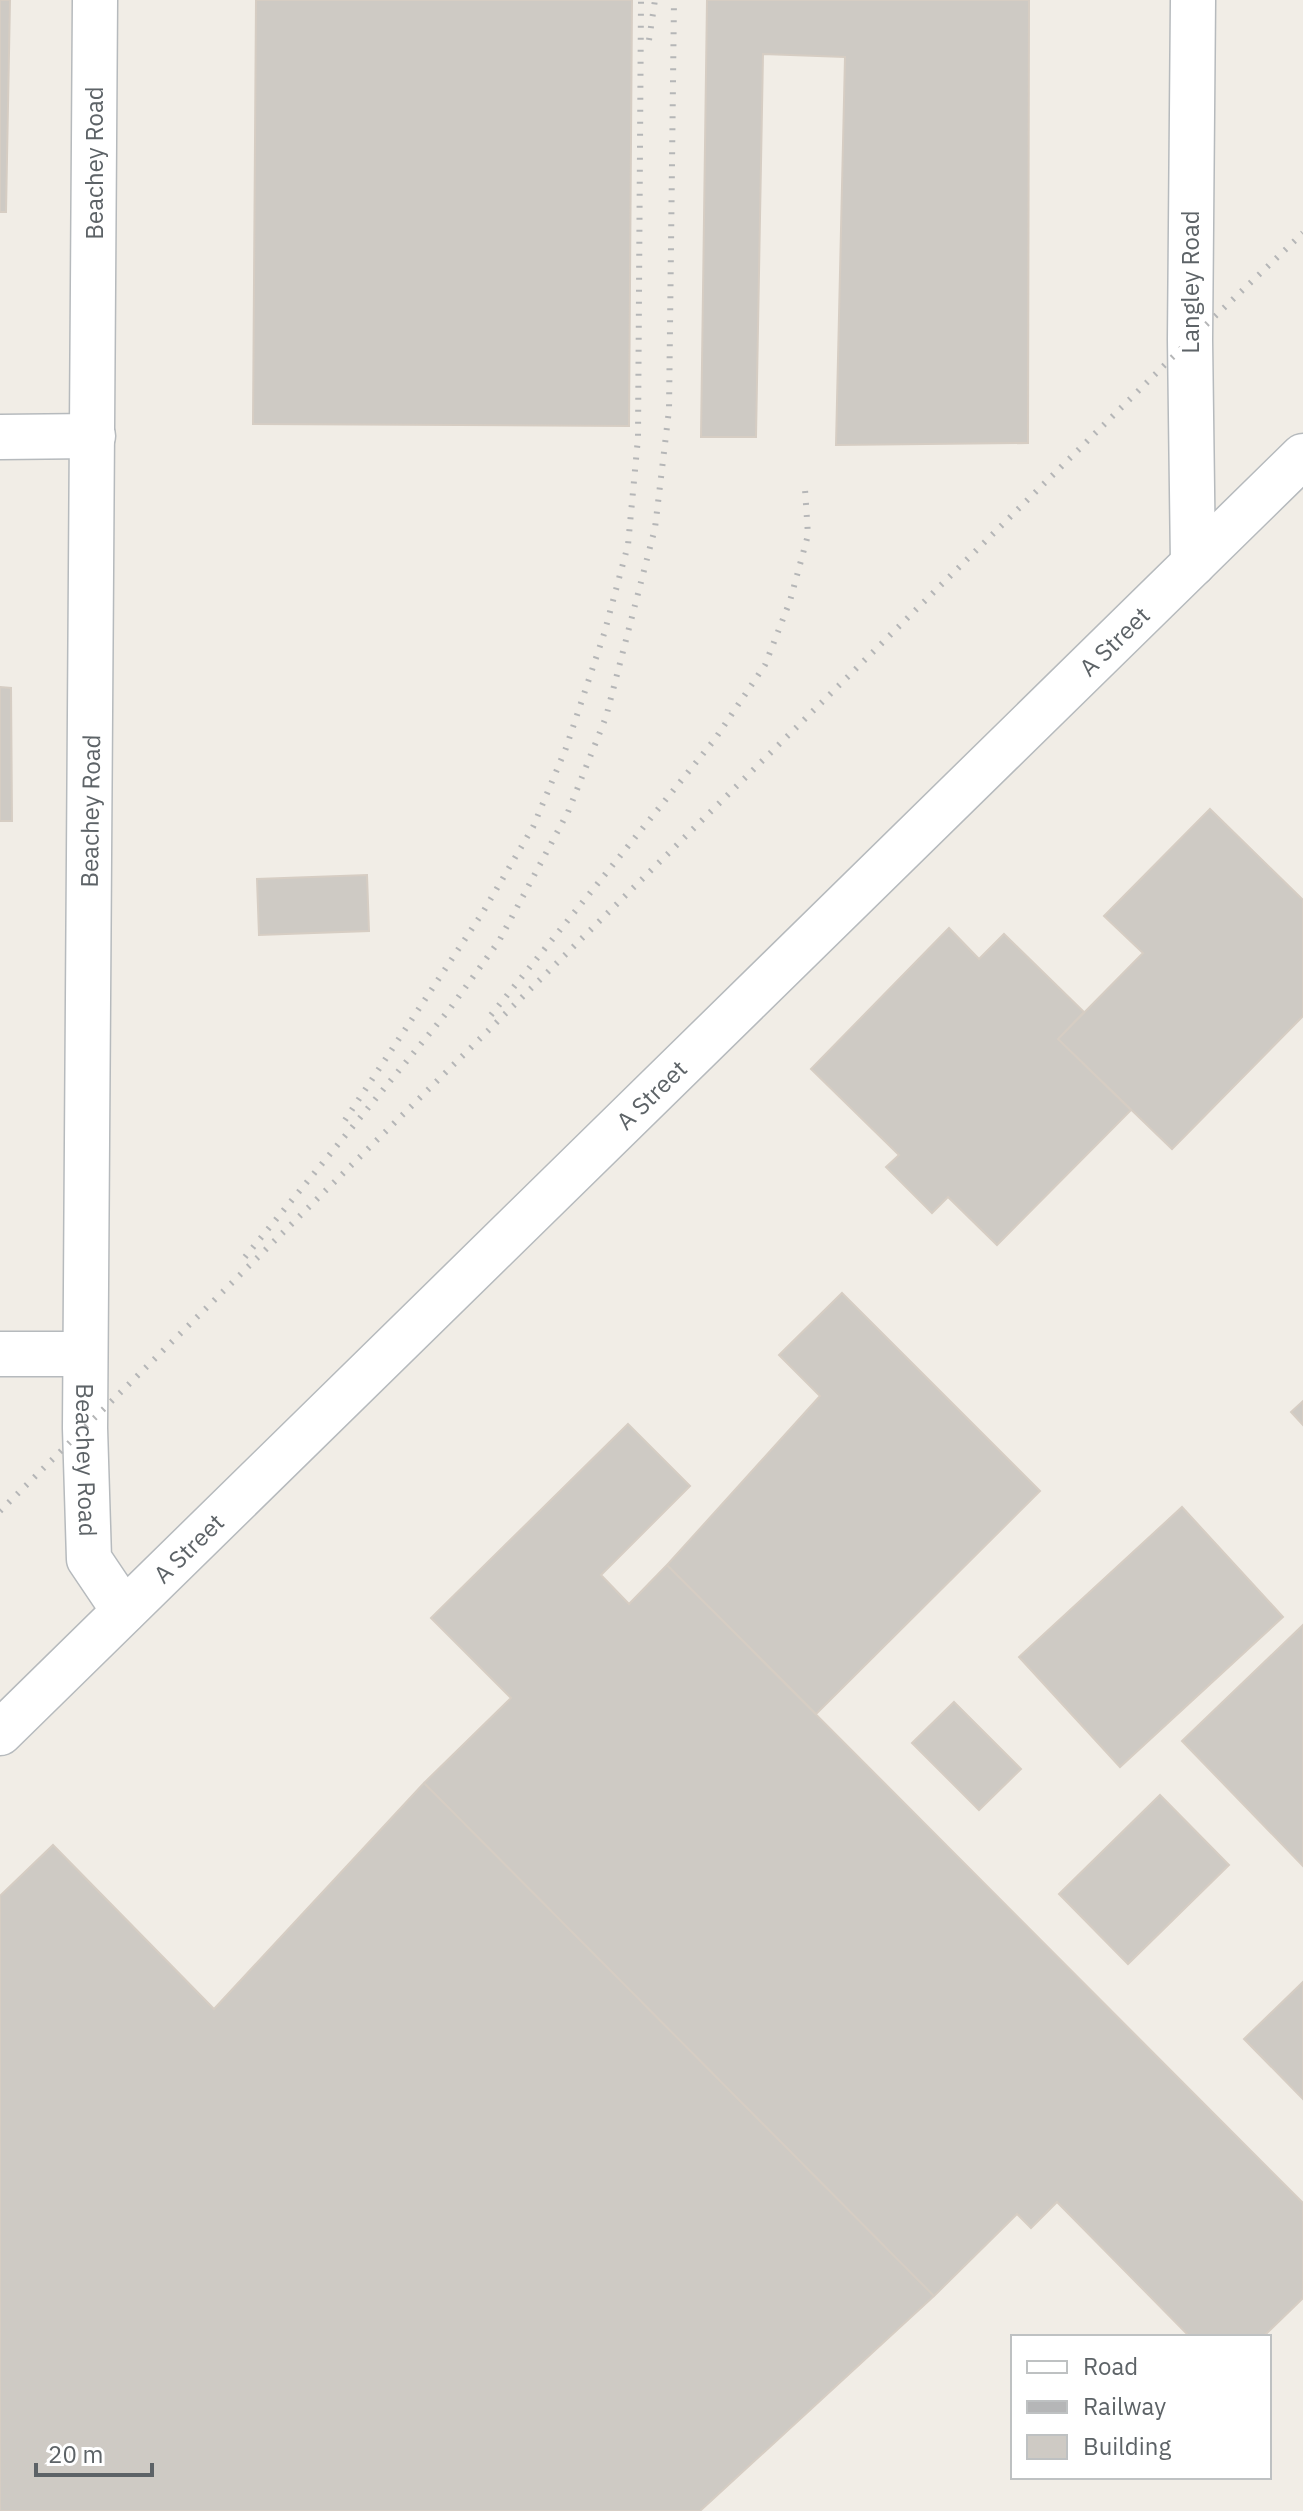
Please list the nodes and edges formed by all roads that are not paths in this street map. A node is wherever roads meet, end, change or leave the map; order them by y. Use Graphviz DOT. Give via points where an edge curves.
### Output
graph roads {
  1 [pos="95,0"];
  2 [pos="1193,0"];
  3 [pos="93,436"];
  4 [pos="0,437"];
  5 [pos="1303,456"];
  6 [pos="1193,564"];
  7 [pos="0,1354"];
  8 [pos="85,1354"];
  9 [pos="124,1611"];
  10 [pos="0,1733"];
  1 -- 3 [label="street, Beachey Road"];
  2 -- 6 [label="street, Langley Road"];
  3 -- 4 [label="street"];
  3 -- 8 [label="street, Beachey Road"];
  5 -- 6 [label="street, A Street"];
  6 -- 9 [label="street, A Street"];
  7 -- 8 [label="street"];
  8 -- 9 [label="street, Beachey Road" via="89,1559"];
  9 -- 10 [label="street, A Street"];
}
